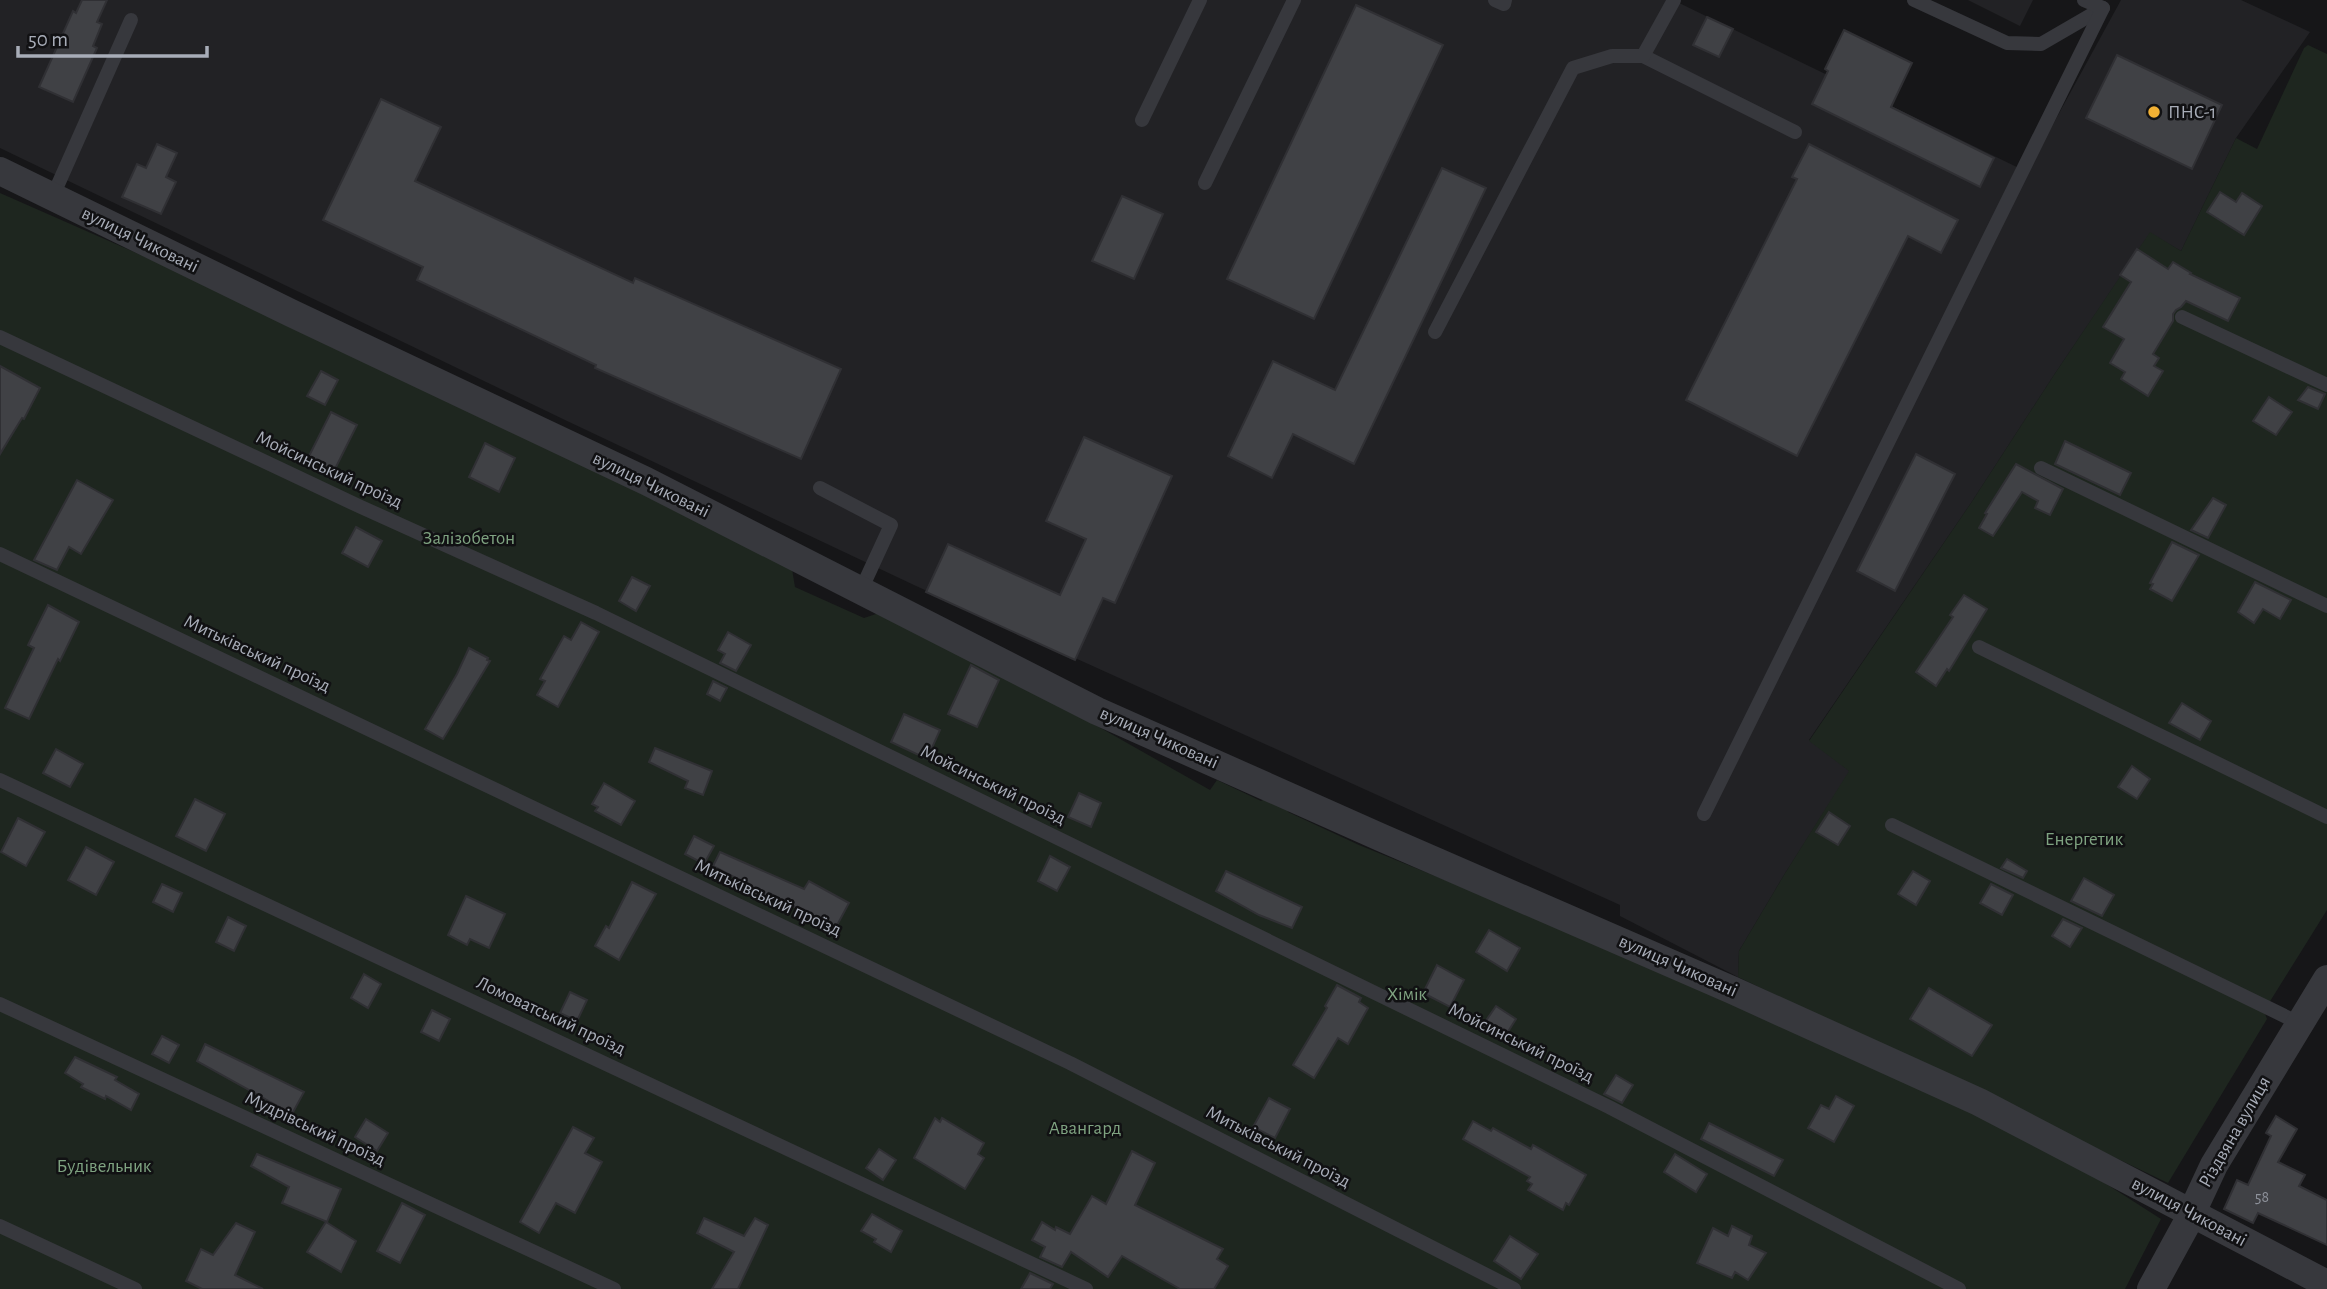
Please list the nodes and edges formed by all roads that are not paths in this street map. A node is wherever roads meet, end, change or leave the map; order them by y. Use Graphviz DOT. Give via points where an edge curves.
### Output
graph roads {
  1 [pos="1200,0"];
  2 [pos="1294,0"];
  3 [pos="1495,0"];
  4 [pos="1505,0"];
  5 [pos="1674,0"];
  6 [pos="1914,0"];
  7 [pos="2084,0"];
  8 [pos="2104,4"];
  9 [pos="131,20"];
  10 [pos="1643,56"];
  11 [pos="1142,120"];
  12 [pos="1795,132"];
  13 [pos="0,171"];
  14 [pos="1205,183"];
  15 [pos="52,198"];
  16 [pos="2182,317"];
  17 [pos="1435,332"];
  18 [pos="0,337"];
  19 [pos="2327,385"];
  20 [pos="2041,468"];
  21 [pos="820,488"];
  22 [pos="0,554"];
  23 [pos="861,590"];
  24 [pos="2327,606"];
  25 [pos="1979,647"];
  26 [pos="0,780"];
  27 [pos="1704,814"];
  28 [pos="2327,817"];
  29 [pos="1892,825"];
  30 [pos="2326,984"];
  31 [pos="0,1004"];
  32 [pos="2299,1024"];
  33 [pos="2190,1214"];
  34 [pos="0,1226"];
  35 [pos="2327,1284"];
  36 [pos="135,1289"];
  37 [pos="614,1289"];
  38 [pos="1086,1289"];
  39 [pos="1514,1289"];
  40 [pos="1959,1289"];
  41 [pos="2151,1289"];
  1 -- 11 [label="lane"];
  2 -- 14 [label="lane"];
  3 -- 4 [label="lane" via="1504,4"];
  5 -- 10 [label="lane"];
  6 -- 8 [label="lane" via="2007,43 2041,44"];
  7 -- 8 [label="lane"];
  8 -- 27 [label="lane"];
  9 -- 15 [label="lane"];
  10 -- 12 [label="lane"];
  10 -- 17 [label="lane" via="1612,56 1573,68"];
  13 -- 15 [label="street, вулиця Чиковані"];
  15 -- 23 [label="street, вулиця Чиковані" via="646,481"];
  16 -- 19 [label="lane"];
  18 -- 40 [label="lane, Мойсинський проїзд" via="621,625 1609,1107"];
  20 -- 24 [label="lane"];
  21 -- 23 [label="lane" via="891,525"];
  22 -- 39 [label="lane, Митьківський проїзд" via="1070,1063"];
  23 -- 33 [label="street, вулиця Чиковані" via="1097,710 1966,1097"];
  25 -- 28 [label="lane"];
  26 -- 38 [label="lane, Ломоватський проїзд"];
  29 -- 32 [label="lane"];
  30 -- 32 [label="street, Різдвяна вулиця"];
  31 -- 37 [label="lane, Мудрівський проїзд"];
  32 -- 33 [label="street, Різдвяна вулиця" via="2214,1165"];
  33 -- 35 [label="street, вулиця Чиковані"];
  33 -- 41 [label="street, Різдвяна вулиця"];
  34 -- 36 [label="lane"];
}
